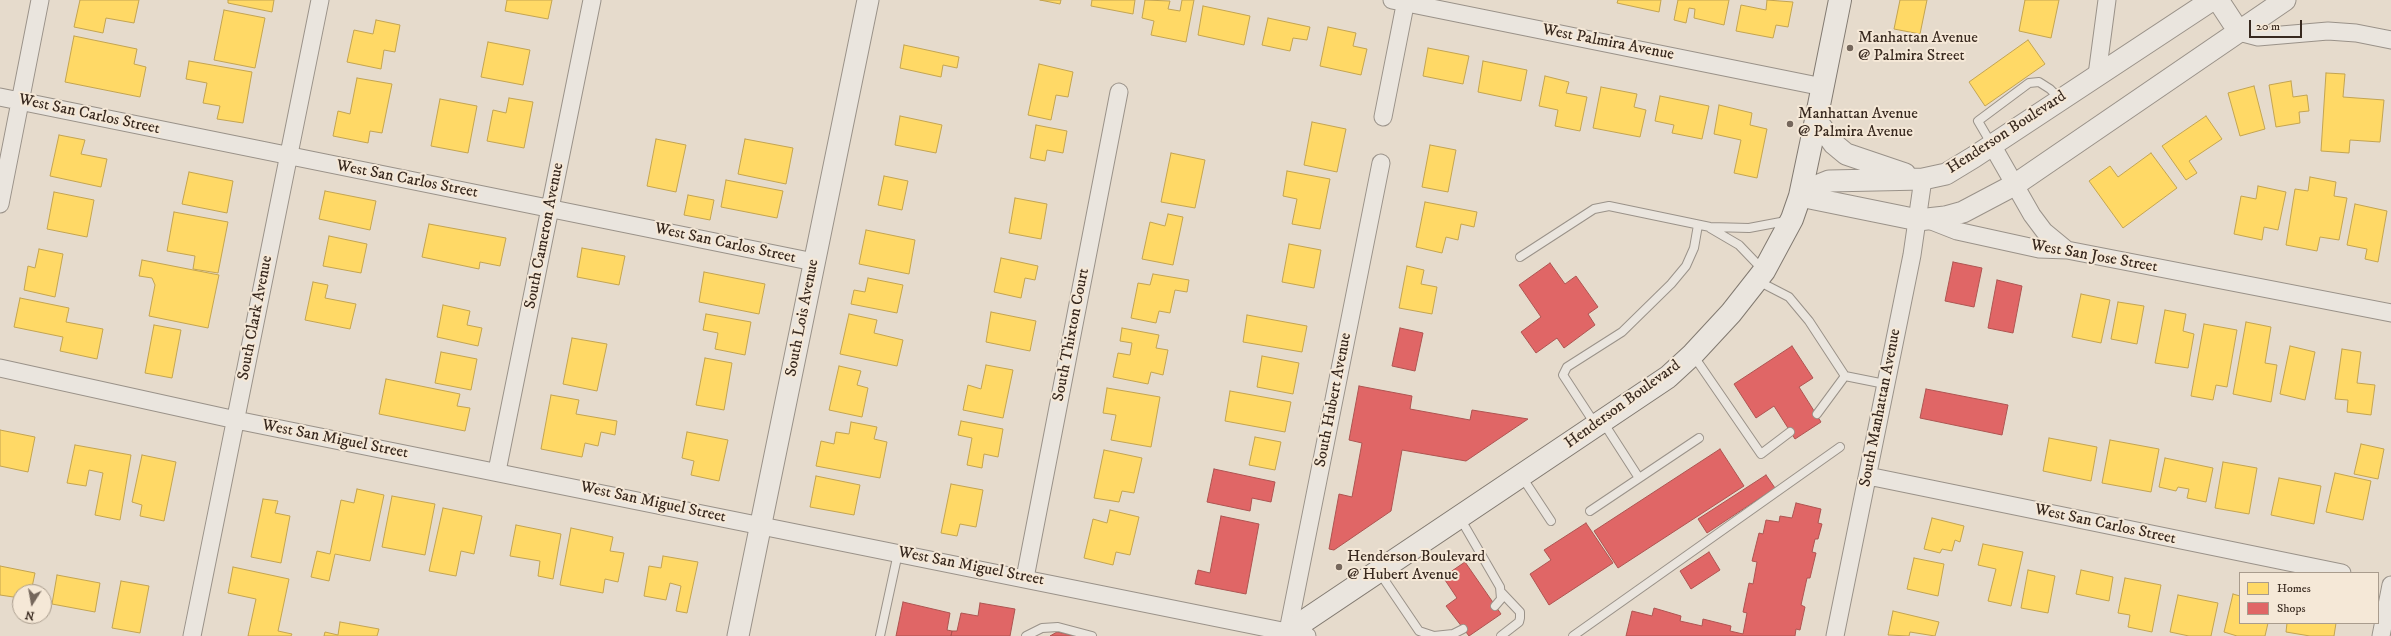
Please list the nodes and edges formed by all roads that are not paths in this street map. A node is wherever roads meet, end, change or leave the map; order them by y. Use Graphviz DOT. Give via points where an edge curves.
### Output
graph roads {
  1 [pos="40,0"];
  2 [pos="320,0"];
  3 [pos="592,0"];
  4 [pos="868,0"];
  5 [pos="1840,0"];
  6 [pos="2107,0"];
  7 [pos="2212,0"];
  8 [pos="2218,0"];
  9 [pos="2285,0"];
  10 [pos="1401,1"];
  11 [pos="2238,32"];
  12 [pos="2391,40"];
  13 [pos="2097,75"];
  14 [pos="1823,87"];
  15 [pos="1120,92"];
  16 [pos="0,97"];
  17 [pos="2060,99"];
  18 [pos="21,101"];
  19 [pos="1384,117"];
  20 [pos="1816,120"];
  21 [pos="1992,145"];
  22 [pos="288,156"];
  23 [pos="1381,163"];
  24 [pos="1923,180"];
  25 [pos="2016,184"];
  26 [pos="1800,196"];
  27 [pos="0,204"];
  28 [pos="550,208"];
  29 [pos="1792,219"];
  30 [pos="1924,220"];
  31 [pos="1698,225"];
  32 [pos="1710,227"];
  33 [pos="2067,250"];
  34 [pos="1520,256"];
  35 [pos="814,262"];
  36 [pos="1760,276"];
  37 [pos="2391,313"];
  38 [pos="1693,354"];
  39 [pos="0,368"];
  40 [pos="1845,376"];
  41 [pos="1885,384"];
  42 [pos="1817,414"];
  43 [pos="236,420"];
  44 [pos="1600,424"];
  45 [pos="1790,432"];
  46 [pos="1699,438"];
  47 [pos="1840,446"];
  48 [pos="497,471"];
  49 [pos="1522,476"];
  50 [pos="1868,476"];
  51 [pos="1638,478"];
  52 [pos="1590,511"];
  53 [pos="1460,517"];
  54 [pos="1551,521"];
  55 [pos="761,526"];
  56 [pos="898,553"];
  57 [pos="1378,571"];
  58 [pos="2337,572"];
  59 [pos="1026,578"];
  60 [pos="2379,580"];
  61 [pos="2391,584"];
  62 [pos="1502,593"];
  63 [pos="1495,606"];
  64 [pos="1463,630"];
  65 [pos="1291,635"];
  66 [pos="192,636"];
  67 [pos="738,636"];
  68 [pos="880,636"];
  69 [pos="1026,636"];
  70 [pos="1092,636"];
  71 [pos="1501,636"];
  72 [pos="1573,636"];
  73 [pos="1835,636"];
  74 [pos="2381,636"];
  1 -- 18 [label="street"];
  2 -- 22 [label="street, South Clark Avenue"];
  3 -- 28 [label="street, South Cameron Avenue"];
  4 -- 35 [label="street, South Lois Avenue"];
  5 -- 14 [label="main road"];
  6 -- 13 [label="street"];
  7 -- 13 [label="street, Henderson Boulevard"];
  8 -- 11 [label="street"];
  9 -- 11 [label="street"];
  10 -- 14 [label="street, West Palmira Avenue"];
  10 -- 19 [label="street"];
  11 -- 12 [label="street" via="2258,37 2328,31"];
  11 -- 25 [label="street"];
  13 -- 17 [label="street, Henderson Boulevard"];
  14 -- 20 [label="main road"];
  15 -- 59 [label="street, South Thixton Court"];
  16 -- 18 [label="street, West San Carlos Street"];
  17 -- 21 [label="street, Henderson Boulevard"];
  17 -- 21 [label="lane" via="2040,82 2029,83 1978,122"];
  18 -- 22 [label="street, West San Carlos Street"];
  18 -- 27 [label="street"];
  20 -- 24 [label="street" via="1834,144 1846,154"];
  20 -- 26 [label="main road"];
  21 -- 24 [label="street, Henderson Boulevard" via="1946,174"];
  21 -- 25 [label="street"];
  22 -- 28 [label="street, West San Carlos Street"];
  22 -- 43 [label="street, South Clark Avenue"];
  23 -- 65 [label="street, South Hubert Avenue"];
  24 -- 26 [label="street, Henderson Boulevard" via="1829,181"];
  24 -- 30 [label="street, South Manhattan Avenue"];
  25 -- 30 [label="street" via="1963,212"];
  25 -- 33 [label="street" via="2032,215 2044,231"];
  26 -- 29 [label="main road, Henderson Boulevard"];
  26 -- 30 [label="street, West San Jose Street"];
  28 -- 35 [label="street, West San Carlos Street"];
  28 -- 48 [label="street, South Cameron Avenue"];
  29 -- 32 [label="lane" via="1749,228"];
  29 -- 36 [label="main road, Henderson Boulevard"];
  30 -- 33 [label="street, West San Jose Street" via="1957,231 2039,249"];
  30 -- 41 [label="street, South Manhattan Avenue"];
  31 -- 32 [label="lane"];
  31 -- 34 [label="lane" via="1609,206 1594,209"];
  31 -- 44 [label="lane" via="1694,248 1686,266 1672,284 1622,332 1568,367 1563,374"];
  32 -- 36 [label="lane" via="1739,245"];
  33 -- 37 [label="street, West San Jose Street"];
  35 -- 55 [label="street, South Lois Avenue"];
  36 -- 38 [label="main road, Henderson Boulevard" via="1731,313"];
  36 -- 40 [label="lane" via="1789,297 1809,321"];
  38 -- 44 [label="main road, Henderson Boulevard" via="1668,377"];
  38 -- 45 [label="lane" via="1761,454"];
  39 -- 43 [label="street, West San Miguel Street"];
  40 -- 41 [label="lane"];
  40 -- 42 [label="lane"];
  41 -- 50 [label="street, South Manhattan Avenue"];
  43 -- 48 [label="street, West San Miguel Street"];
  43 -- 66 [label="street, South Clark Avenue"];
  44 -- 49 [label="main road, Henderson Boulevard"];
  44 -- 51 [label="lane"];
  46 -- 51 [label="lane"];
  47 -- 72 [label="lane"];
  48 -- 55 [label="street, West San Miguel Street"];
  49 -- 53 [label="main road, Henderson Boulevard"];
  49 -- 54 [label="lane"];
  50 -- 58 [label="street, West San Carlos Street"];
  50 -- 73 [label="street, South Manhattan Avenue"];
  51 -- 52 [label="lane"];
  53 -- 57 [label="main road, Henderson Boulevard"];
  53 -- 62 [label="lane"];
  55 -- 56 [label="street, West San Miguel Street"];
  55 -- 67 [label="street, South Lois Avenue"];
  56 -- 59 [label="street, West San Miguel Street"];
  56 -- 68 [label="lane"];
  57 -- 64 [label="lane" via="1419,631 1434,636"];
  57 -- 65 [label="main road, Henderson Boulevard"];
  59 -- 65 [label="street, West San Miguel Street"];
  60 -- 61 [label="street"];
  61 -- 74 [label="street"];
  62 -- 63 [label="lane"];
  62 -- 71 [label="lane" via="1520,612 1520,618 1519,622"];
  69 -- 70 [label="lane" via="1042,628 1058,627"];
}
